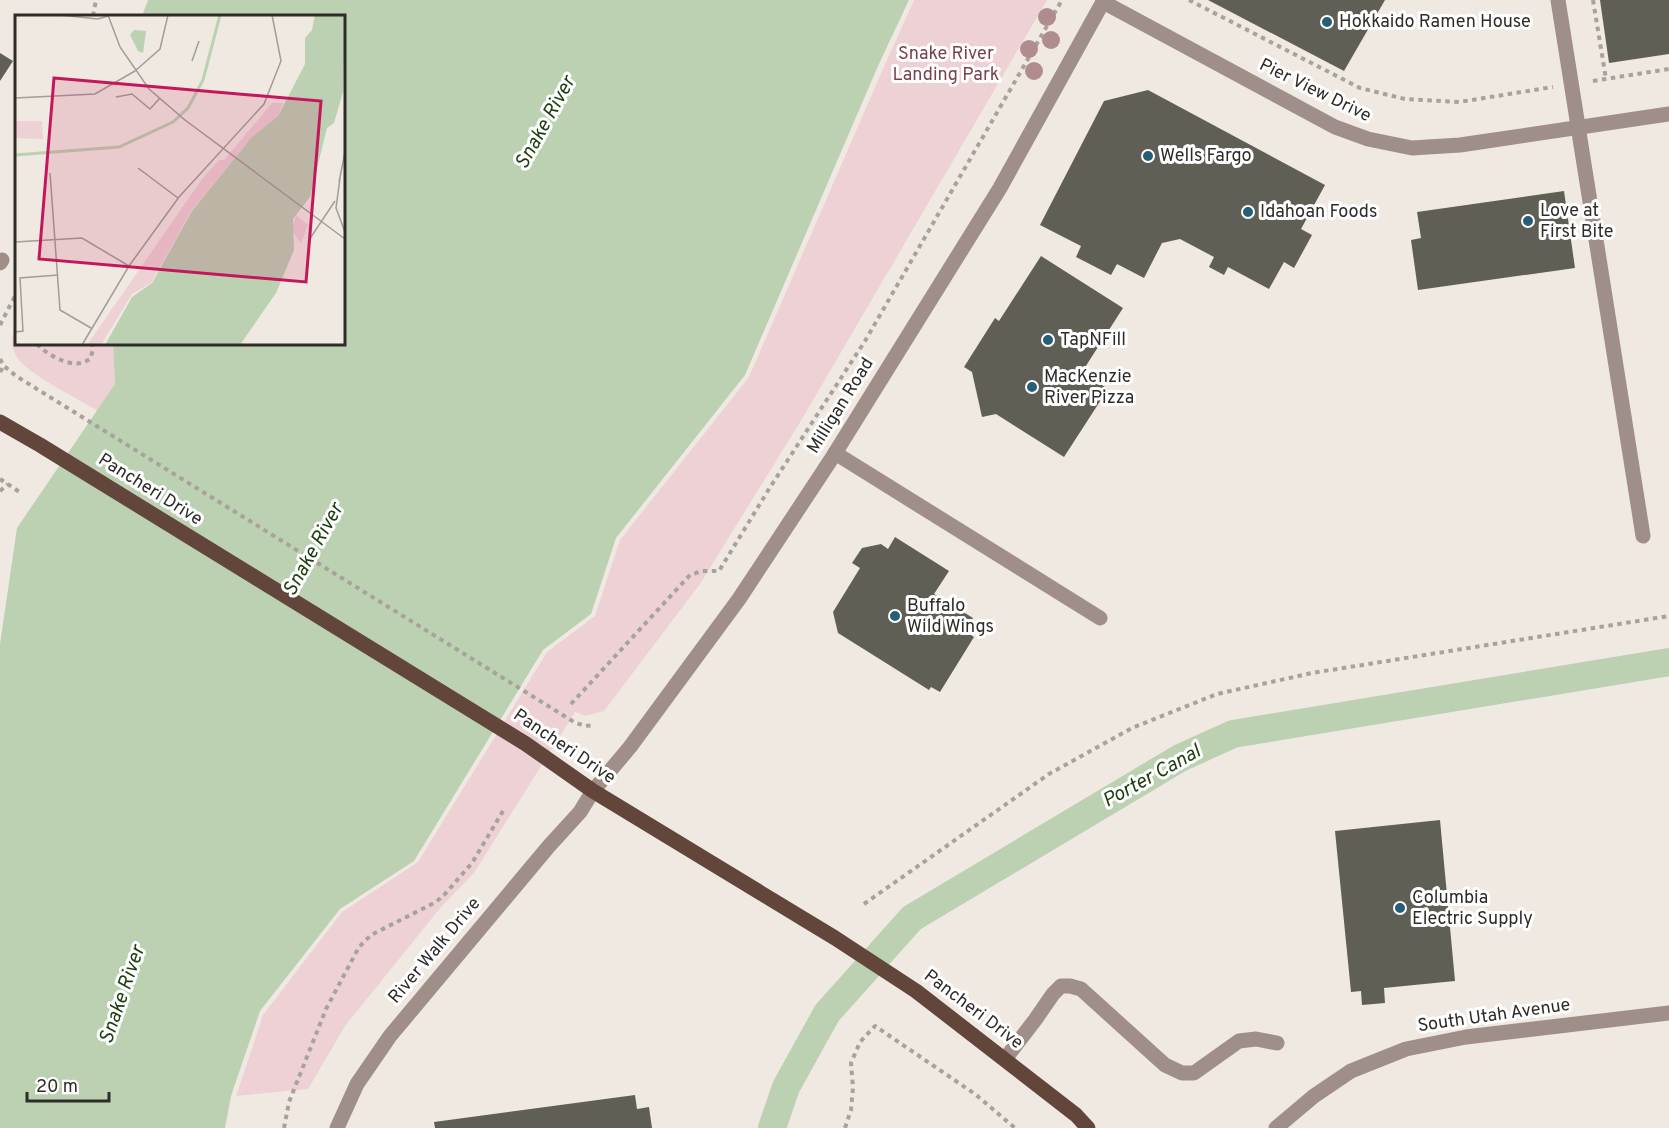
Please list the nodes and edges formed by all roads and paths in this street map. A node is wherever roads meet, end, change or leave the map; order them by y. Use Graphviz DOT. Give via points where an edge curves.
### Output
graph roads {
  1 [pos="96,0"];
  2 [pos="1062,0"];
  3 [pos="1189,0"];
  4 [pos="1558,0"];
  5 [pos="1593,0"];
  6 [pos="1103,1"];
  7 [pos="93,15"];
  8 [pos="1669,69"];
  9 [pos="1606,79"];
  10 [pos="1589,82"];
  11 [pos="1556,87"];
  12 [pos="1669,114"];
  13 [pos="1579,128"];
  14 [pos="15,296"];
  15 [pos="0,325"];
  16 [pos="38,345"];
  17 [pos="92,345"];
  18 [pos="0,359"];
  19 [pos="4,366"];
  20 [pos="0,372"];
  21 [pos="0,422"];
  22 [pos="835,453"];
  23 [pos="0,479"];
  24 [pos="8,484"];
  25 [pos="0,491"];
  26 [pos="21,492"];
  27 [pos="1643,536"];
  28 [pos="1669,616"];
  29 [pos="1100,618"];
  30 [pos="571,704"];
  31 [pos="594,725"];
  32 [pos="593,791"];
  33 [pos="503,811"];
  34 [pos="580,812"];
  35 [pos="864,904"];
  36 [pos="1669,1013"];
  37 [pos="1277,1043"];
  38 [pos="1005,1059"];
  39 [pos="284,1128"];
  40 [pos="337,1128"];
  41 [pos="845,1128"];
  42 [pos="1015,1128"];
  43 [pos="1088,1128"];
  44 [pos="1276,1128"];
  1 -- 7 [label="path"];
  2 -- 30 [label="path" via="866,341 719,571 690,575"];
  3 -- 11 [label="path" via="1371,91 1406,99 1459,102"];
  4 -- 13 [label="street"];
  5 -- 9 [label="path"];
  6 -- 13 [label="street, Pier View Drive" via="1335,127 1368,139 1412,148"];
  6 -- 22 [label="street, Milligan Road" via="1000,188"];
  8 -- 9 [label="path"];
  9 -- 10 [label="path"];
  12 -- 13 [label="street, Pier View Drive"];
  13 -- 27 [label="street"];
  14 -- 15 [label="path"];
  16 -- 17 [label="path" via="56,358 79,364 90,359"];
  18 -- 19 [label="path"];
  19 -- 20 [label="path"];
  19 -- 31 [label="path" via="544,704 574,722"];
  21 -- 32 [label="main road, Pancheri Drive" via="526,744"];
  22 -- 29 [label="street"];
  22 -- 32 [label="street, Milligan Road" via="740,599"];
  23 -- 24 [label="path"];
  24 -- 25 [label="path"];
  24 -- 26 [label="path"];
  28 -- 35 [label="path" via="1311,674 1217,694 1132,728 1049,774"];
  32 -- 34 [label="street, Milligan Road"];
  32 -- 38 [label="main road, Pancheri Drive" via="835,938 916,991"];
  33 -- 39 [label="path" via="472,863 446,894 371,936 354,954 326,1009 289,1102"];
  34 -- 40 [label="street, River Walk Drive" via="390,1036 357,1084"];
  36 -- 44 [label="street, South Utah Avenue" via="1466,1037 1406,1049 1351,1071 1314,1095"];
  37 -- 38 [label="street" via="1239,1041 1194,1073 1182,1073 1165,1065 1081,989 1061,986"];
  38 -- 43 [label="main road, Pancheri Drive"];
  41 -- 42 [label="path" via="851,1110 851,1063 860,1042 875,1026 975,1094"];
}
